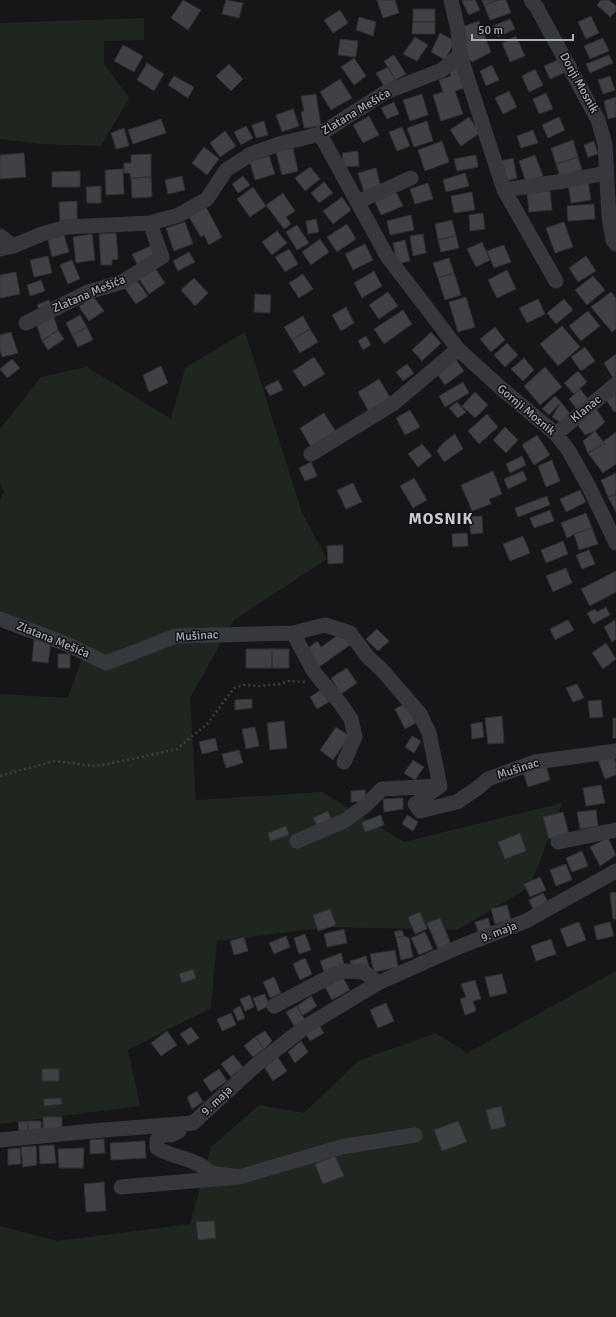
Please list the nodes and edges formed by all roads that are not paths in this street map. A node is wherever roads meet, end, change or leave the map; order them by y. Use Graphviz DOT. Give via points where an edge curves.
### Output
graph roads {
  1 [pos="451,0"];
  2 [pos="531,0"];
  3 [pos="460,55"];
  4 [pos="320,134"];
  5 [pos="606,173"];
  6 [pos="411,178"];
  7 [pos="504,190"];
  8 [pos="358,202"];
  9 [pos="150,223"];
  10 [pos="0,236"];
  11 [pos="616,244"];
  12 [pos="6,247"];
  13 [pos="556,281"];
  14 [pos="26,323"];
  15 [pos="458,349"];
  16 [pos="616,384"];
  17 [pos="556,434"];
  18 [pos="311,454"];
  19 [pos="616,543"];
  20 [pos="0,619"];
  21 [pos="293,633"];
  22 [pos="106,663"];
  23 [pos="616,752"];
  24 [pos="344,762"];
  25 [pos="440,786"];
  26 [pos="616,830"];
  27 [pos="296,841"];
  28 [pos="558,842"];
  29 [pos="616,871"];
  30 [pos="378,983"];
  31 [pos="274,1006"];
  32 [pos="193,1123"];
  33 [pos="415,1135"];
  34 [pos="0,1140"];
  35 [pos="239,1177"];
  36 [pos="121,1187"];
  1 -- 3 [label="street" via="458,30"];
  2 -- 5 [label="street, Donji Mosnik" via="598,120 604,144"];
  3 -- 4 [label="street, Zlatana Mešića" via="442,70 386,92"];
  3 -- 7 [label="street"];
  4 -- 8 [label="street, Gornji Mosnik"];
  4 -- 9 [label="street, Zlatana Mešića" via="251,154 226,170 207,199 179,215"];
  5 -- 7 [label="street"];
  5 -- 11 [label="street, Donji Mosnik" via="609,217"];
  6 -- 8 [label="street"];
  7 -- 13 [label="street"];
  8 -- 15 [label="street, Gornji Mosnik" via="387,256"];
  9 -- 12 [label="street, Zlatana Mešića" via="67,227"];
  9 -- 14 [label="street, Zlatana Mešića" via="162,257 122,282 88,292"];
  10 -- 12 [label="street, Zlatana Mešića"];
  15 -- 17 [label="street, Gornji Mosnik"];
  15 -- 18 [label="street" via="394,403"];
  16 -- 17 [label="street, Klanac"];
  17 -- 19 [label="street, Gornji Mosnik" via="589,486"];
  20 -- 22 [label="street, Zlatana Mešića" via="64,643"];
  21 -- 22 [label="street, Mušinac" via="176,636"];
  21 -- 24 [label="street" via="314,672 350,719 356,737"];
  21 -- 25 [label="street, Mušinac" via="325,625 350,633 368,657 420,714 429,734"];
  23 -- 25 [label="street, Mušinac" via="535,762 488,779 457,802 420,811 415,804"];
  25 -- 27 [label="street" via="382,789 365,806 344,821"];
  26 -- 28 [label="street"];
  29 -- 30 [label="street, 9. maja" via="526,921 461,946"];
  30 -- 31 [label="street" via="364,972 346,971 335,974"];
  30 -- 32 [label="street, 9. maja" via="305,1027 255,1066"];
  32 -- 34 [label="street, 9. maja"];
  32 -- 35 [label="street, 9. maja" via="171,1135 162,1135 157,1140 157,1148 205,1166 210,1173"];
  33 -- 35 [label="street, 9. maja" via="341,1147"];
  35 -- 36 [label="street, 9. maja"];
}
